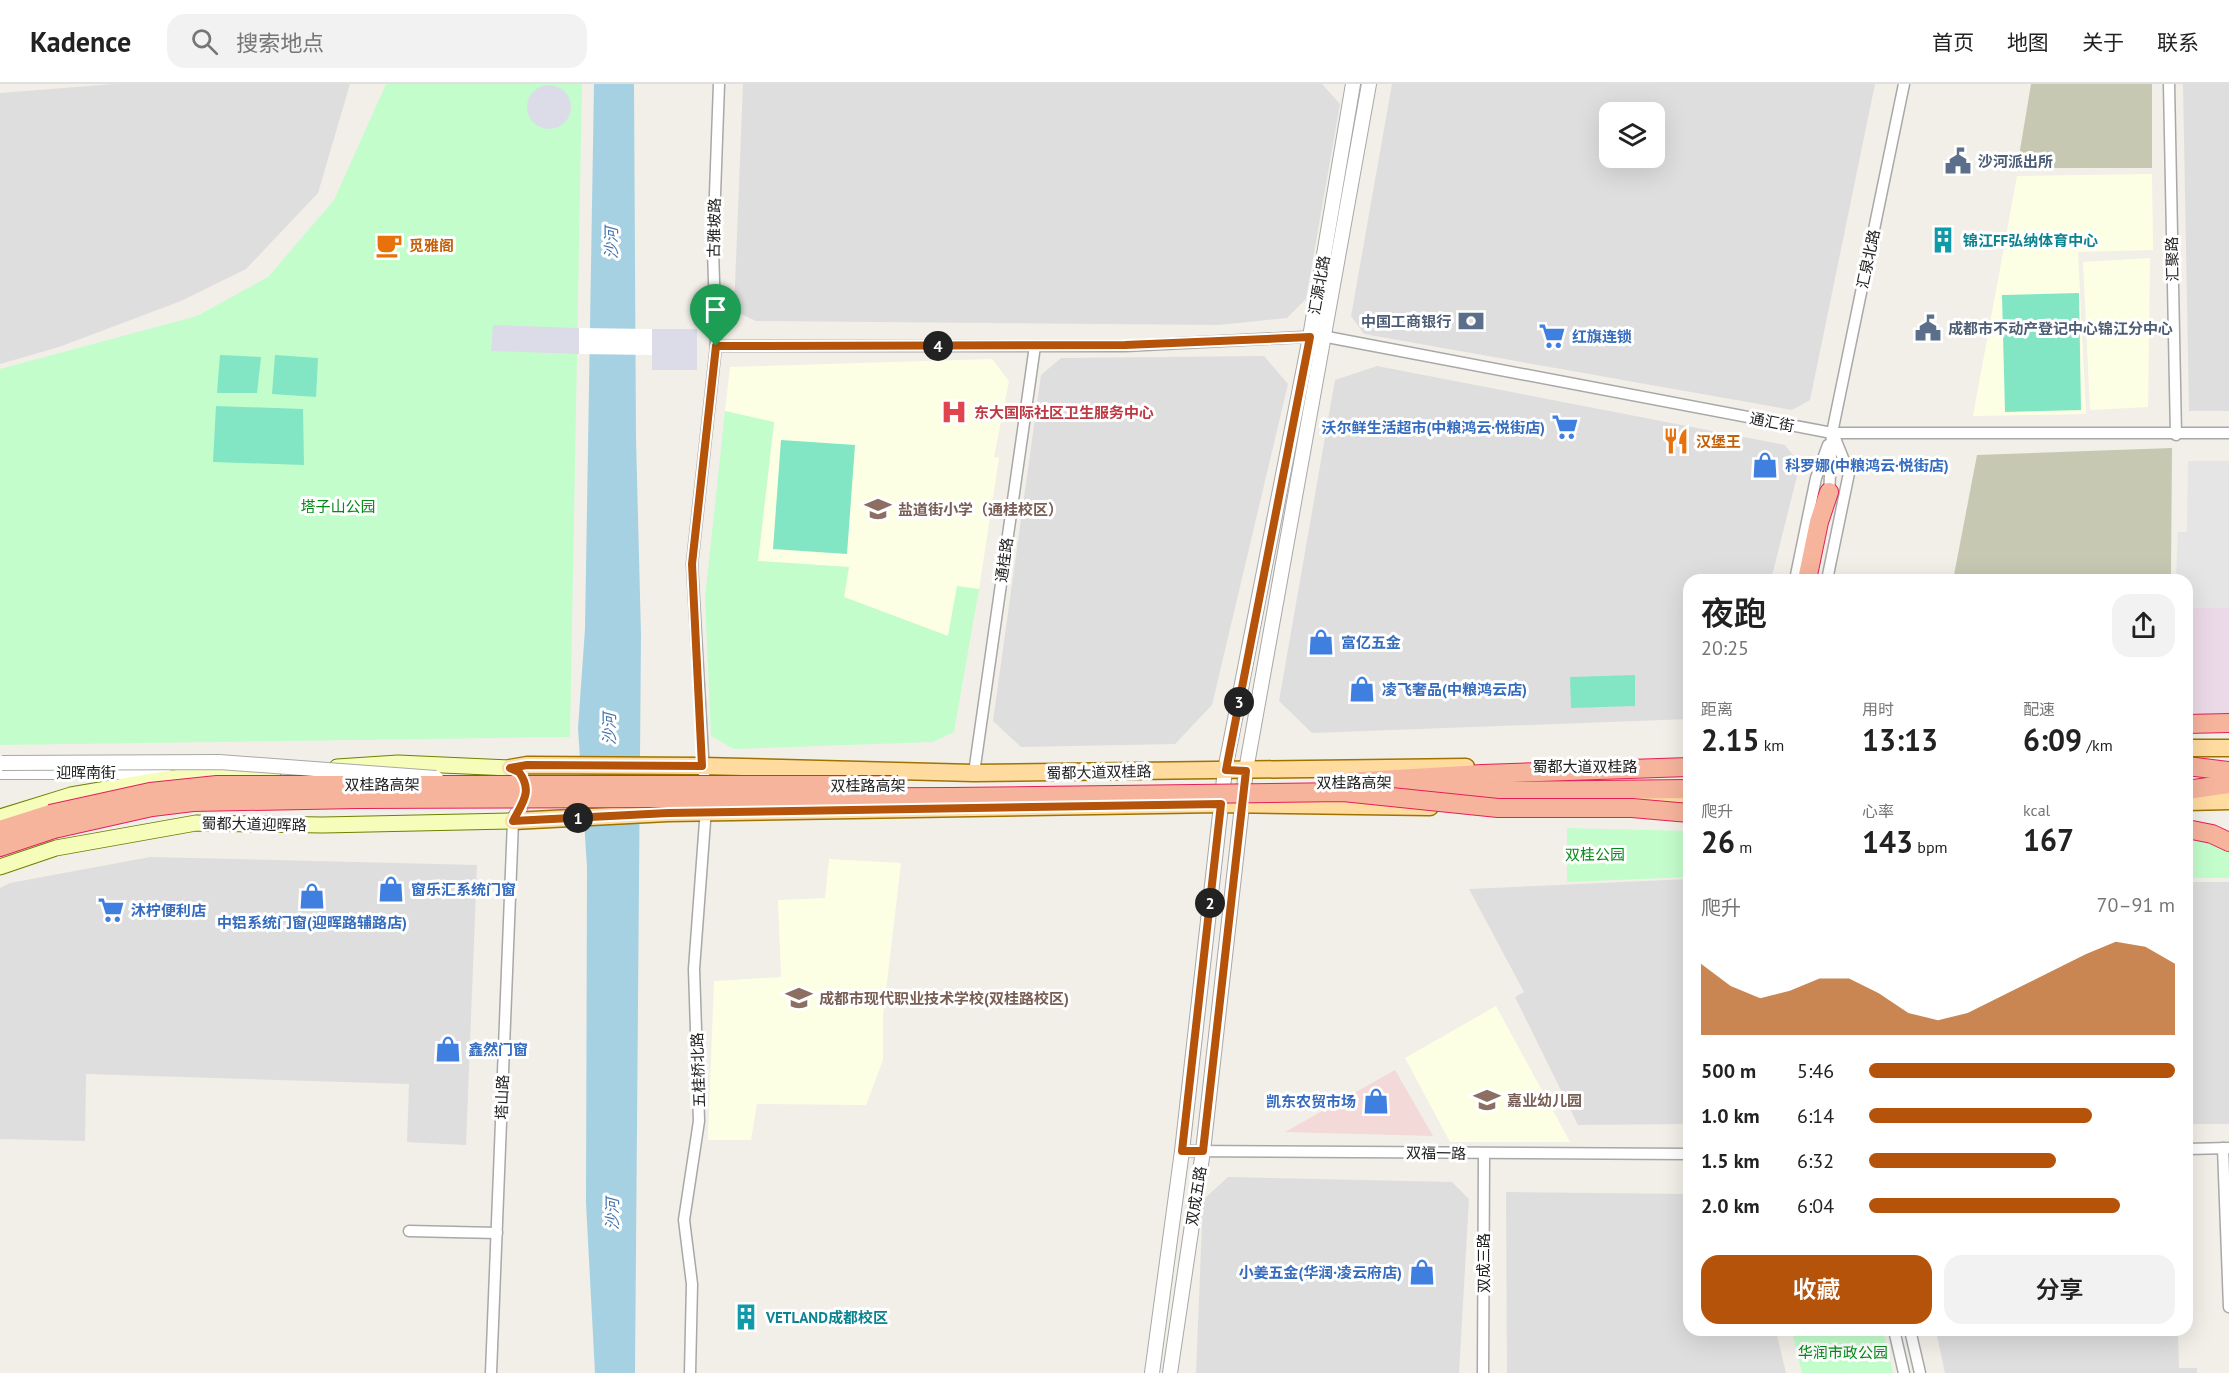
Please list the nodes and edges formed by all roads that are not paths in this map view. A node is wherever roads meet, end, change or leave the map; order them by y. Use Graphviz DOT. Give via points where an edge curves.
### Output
graph roads {
  1 [pos="719,84"];
  2 [pos="1353,84"];
  3 [pos="1369,84"];
  4 [pos="1904,84"];
  5 [pos="2169,84"];
  6 [pos="1316,337"];
  7 [pos="716,346"];
  8 [pos="1035,346"];
  9 [pos="1832,434"];
  10 [pos="2229,434"];
  11 [pos="2176,435"];
  12 [pos="1829,492"];
  13 [pos="1807,574"];
  14 [pos="1807,574"];
  15 [pos="1828,574"];
  16 [pos="2229,723"];
  17 [pos="2193,724"];
  18 [pos="2193,748"];
  19 [pos="2229,748"];
  20 [pos="1,766"];
  21 [pos="702,766"];
  22 [pos="1683,767"];
  23 [pos="1683,767"];
  24 [pos="2193,767"];
  25 [pos="1226,770"];
  26 [pos="1246,771"];
  27 [pos="515,772"];
  28 [pos="2229,772"];
  29 [pos="974,773"];
  30 [pos="2193,774"];
  31 [pos="171,778"];
  32 [pos="1683,778"];
  33 [pos="2193,784"];
  34 [pos="2229,784"];
  35 [pos="1343,787"];
  36 [pos="1683,789"];
  37 [pos="2229,789"];
  38 [pos="2193,790"];
  39 [pos="2193,791"];
  40 [pos="1683,801"];
  41 [pos="2229,801"];
  42 [pos="2193,802"];
  43 [pos="1221,804"];
  44 [pos="1244,804"];
  45 [pos="1683,812"];
  46 [pos="707,815"];
  47 [pos="0,817"];
  48 [pos="52,821"];
  49 [pos="513,821"];
  50 [pos="0,830"];
  51 [pos="2193,830"];
  52 [pos="2229,842"];
  53 [pos="0,847"];
  54 [pos="0,867"];
  55 [pos="2226,1148"];
  56 [pos="2193,1149"];
  57 [pos="1182,1151"];
  58 [pos="1203,1151"];
  59 [pos="1484,1154"];
  60 [pos="1683,1154"];
  61 [pos="409,1231"];
  62 [pos="496,1233"];
  63 [pos="2229,1307"];
  64 [pos="1895,1336"];
  65 [pos="1911,1336"];
  66 [pos="491,1373"];
  67 [pos="690,1373"];
  68 [pos="1152,1373"];
  69 [pos="1170,1373"];
  70 [pos="1483,1373"];
  71 [pos="1904,1373"];
  72 [pos="1920,1373"];
  1 -- 7 [label="street, 古雅坡路" via="713,249"];
  2 -- 6 [label="street, 汇源北路"];
  3 -- 6 [label="street, 汇源北路"];
  4 -- 9 [label="street, 汇泉北路"];
  5 -- 11 [label="street, 汇聚路"];
  6 -- 8 [label="street, 通汇街"];
  6 -- 9 [label="street, 通汇街"];
  6 -- 25 [label="street, 汇源北路"];
  6 -- 26 [label="street, 汇源北路"];
  7 -- 8 [label="street, 通汇街"];
  7 -- 21 [label="street, 古雅坡路" via="692,564"];
  8 -- 29 [label="street, 通桂路"];
  9 -- 11 [label="street, 通汇街"];
  9 -- 12 [label="street, 汇泉北路"];
  9 -- 13 [label="street, 汇泉北路" via="1816,478"];
  9 -- 15 [label="street" via="1850,473"];
  10 -- 11 [label="street, 通汇街"];
  12 -- 14 [label="highway"];
  16 -- 17 [label="highway"];
  18 -- 19 [label="main road"];
  20 -- 27 [label="street, bridge" via="219,762"];
  20 -- 31 [label="street, 迎晖南街" via="146,772"];
  21 -- 27 [label="main road, 蜀都大道双桂路"];
  21 -- 29 [label="main road, 蜀都大道双桂路"];
  21 -- 46 [label="street, 五桂桥北路"];
  21 -- 49 [label="street, bridge" via="692,785 665,794 548,795 528,803"];
  22 -- 26 [label="main road, 蜀都大道双桂路"];
  23 -- 35 [label="highway" via="1482,774"];
  24 -- 28 [label="highway"];
  25 -- 26 [label="main road, 蜀都大道双桂路"];
  25 -- 29 [label="main road, 蜀都大道双桂路"];
  25 -- 43 [label="street, 汇源北路"];
  26 -- 44 [label="street, 汇源北路"];
  27 -- 31 [label="main road" via="398,763"];
  27 -- 35 [label="highway, 双桂路高架, bridge" via="956,786"];
  27 -- 48 [label="highway, 双桂路高架, bridge" via="217,785 150,792"];
  27 -- 49 [label="street" via="519,772 527,788"];
  28 -- 30 [label="highway"];
  31 -- 47 [label="main road" via="71,795"];
  32 -- 35 [label="highway, 双桂路高架"];
  33 -- 34 [label="highway"];
  34 -- 38 [label="highway"];
  35 -- 36 [label="highway, 双桂路高架, bridge"];
  35 -- 45 [label="highway, bridge" via="1498,808 1632,808"];
  35 -- 48 [label="highway, 双桂路高架, bridge" via="952,797 250,800 152,807"];
  37 -- 39 [label="highway"];
  40 -- 44 [label="main road" via="1399,808"];
  41 -- 42 [label="main road"];
  43 -- 44 [label="main road"];
  43 -- 46 [label="main road"];
  43 -- 57 [label="street, 双成五路"];
  44 -- 58 [label="street, 双成五路"];
  46 -- 49 [label="main road" via="668,813"];
  46 -- 67 [label="street, 五桂桥北路" via="694,969 699,1121 684,1220 692,1284"];
  48 -- 50 [label="highway"];
  48 -- 53 [label="highway"];
  49 -- 54 [label="main road, 蜀都大道迎晖路" via="196,823 56,848"];
  49 -- 62 [label="street, 塔山路"];
  51 -- 52 [label="highway"];
  55 -- 56 [label="street"];
  55 -- 63 [label="street"];
  57 -- 58 [label="street, 双福一路"];
  57 -- 68 [label="street, 双成五路"];
  58 -- 59 [label="street, 双福一路"];
  58 -- 69 [label="street, 双成五路"];
  59 -- 60 [label="street, 双福一路"];
  59 -- 70 [label="street, 双成三路"];
  61 -- 62 [label="street"];
  62 -- 66 [label="street, 塔山路"];
  64 -- 71 [label="street"];
  65 -- 72 [label="street"];
}
